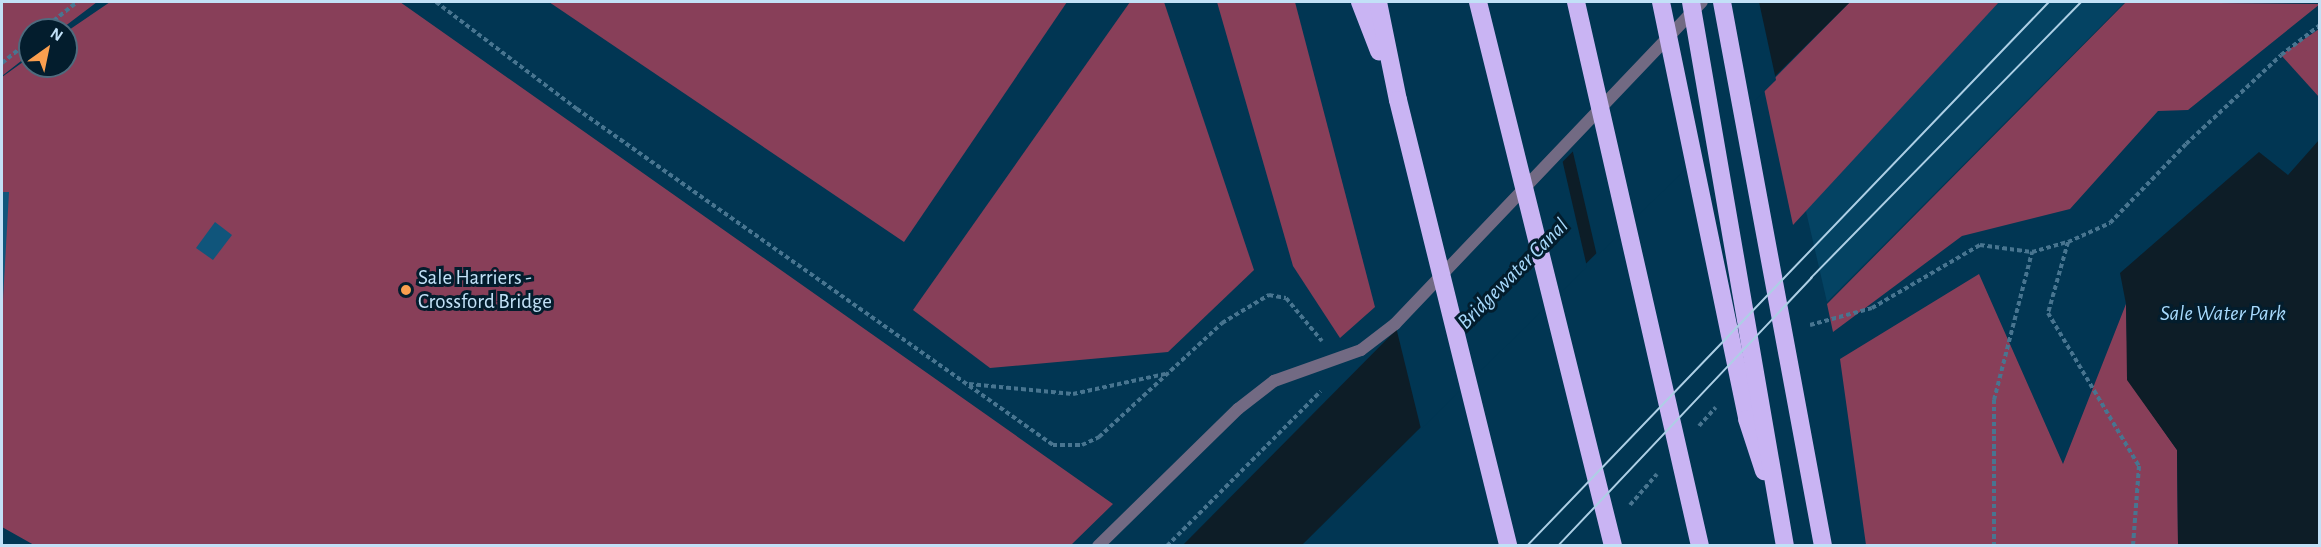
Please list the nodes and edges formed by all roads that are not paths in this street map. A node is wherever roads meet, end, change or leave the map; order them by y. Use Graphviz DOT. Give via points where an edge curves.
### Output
graph roads {
  1 [pos="1360,2"];
  2 [pos="1378,2"];
  3 [pos="1478,2"];
  4 [pos="1576,2"];
  5 [pos="1691,2"];
  6 [pos="1702,2"];
  7 [pos="1722,2"];
  8 [pos="1663,10"];
  9 [pos="1398,100"];
  10 [pos="1776,506"];
  11 [pos="1098,546"];
  12 [pos="1508,546"];
  13 [pos="1613,546"];
  14 [pos="1700,546"];
  15 [pos="1785,546"];
  16 [pos="1823,546"];
  1 -- 9 [label="highway"];
  2 -- 9 [label="highway"];
  3 -- 13 [label="highway"];
  4 -- 14 [label="highway"];
  5 -- 10 [label="highway" via="1763,402"];
  6 -- 11 [label="lane" via="1395,324 1361,350 1274,381 1238,409"];
  7 -- 16 [label="highway" via="1788,375"];
  8 -- 10 [label="highway" via="1747,420"];
  9 -- 12 [label="highway"];
  10 -- 15 [label="highway"];
}
